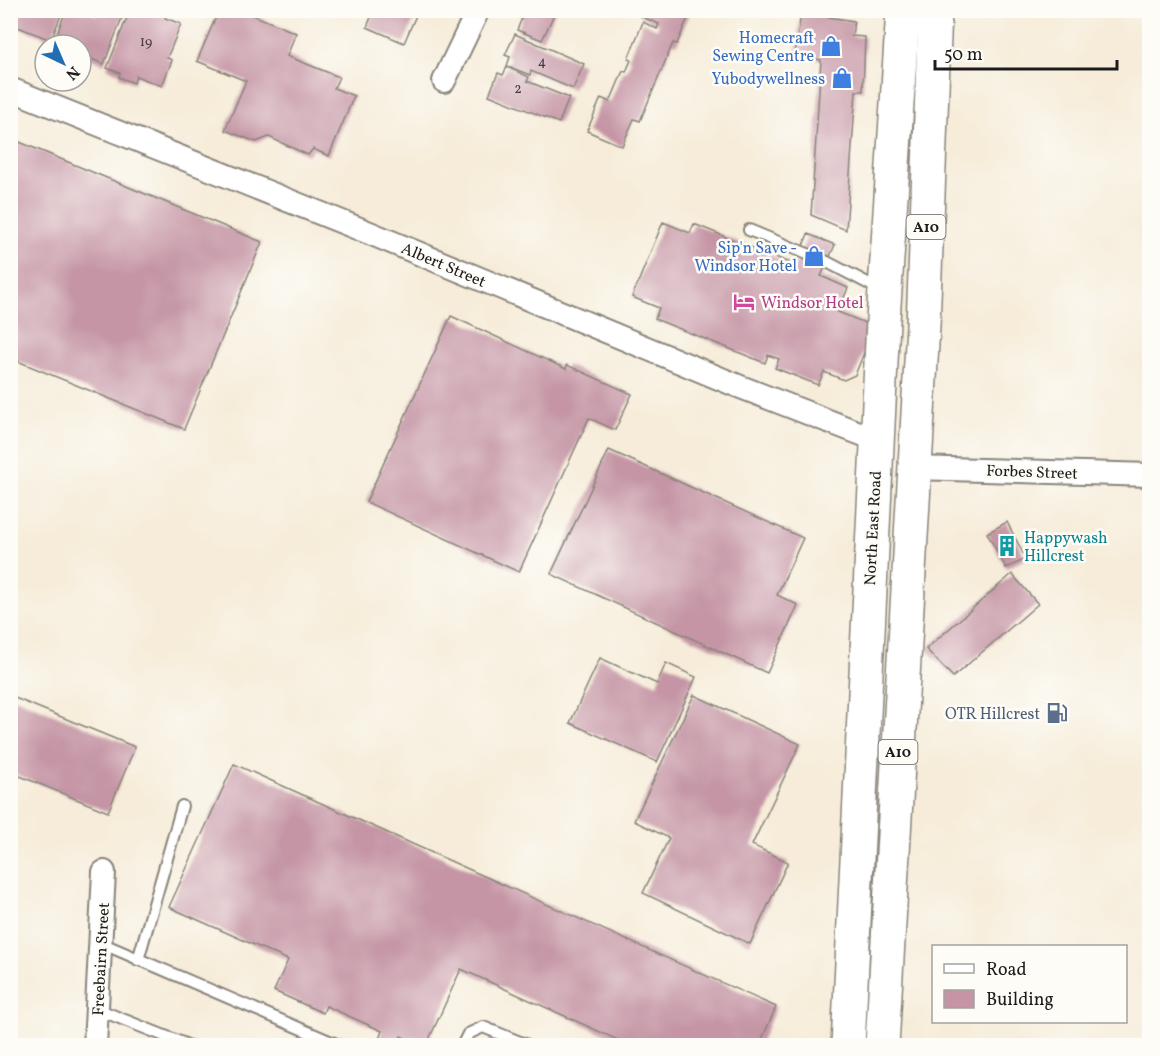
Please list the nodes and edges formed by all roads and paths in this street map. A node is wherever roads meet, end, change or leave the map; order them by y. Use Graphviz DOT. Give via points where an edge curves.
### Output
graph roads {
  1 [pos="478,10"];
  2 [pos="903,10"];
  3 [pos="935,10"];
  4 [pos="444,81"];
  5 [pos="10,89"];
  6 [pos="749,230"];
  7 [pos="885,292"];
  8 [pos="876,453"];
  9 [pos="915,456"];
  10 [pos="1149,475"];
  11 [pos="182,806"];
  12 [pos="104,872"];
  13 [pos="101,943"];
  14 [pos="138,960"];
  15 [pos="97,1009"];
  16 [pos="848,1037"];
  17 [pos="889,1042"];
  18 [pos="95,1046"];
  19 [pos="190,1046"];
  20 [pos="341,1046"];
  21 [pos="462,1046"];
  22 [pos="530,1046"];
  1 -- 4 [label="street"];
  2 -- 7 [label="highway, North East Road / A10"];
  3 -- 9 [label="highway, A10"];
  5 -- 8 [label="street, Albert Street" via="738,386"];
  6 -- 7 [label="lane" via="827,262"];
  7 -- 8 [label="highway, North East Road / A10"];
  8 -- 9 [label="highway"];
  8 -- 16 [label="highway, North East Road / A10"];
  9 -- 10 [label="street, Forbes Street"];
  9 -- 17 [label="highway, A10"];
  11 -- 14 [label="lane"];
  12 -- 13 [label="street, Freebairn Street"];
  13 -- 14 [label="lane"];
  13 -- 15 [label="street, Freebairn Street"];
  14 -- 20 [label="lane"];
  15 -- 18 [label="street, Freebairn Street"];
  15 -- 19 [label="lane"];
  16 -- 17 [label="highway"];
  21 -- 22 [label="lane" via="468,1034 483,1027"];
}
